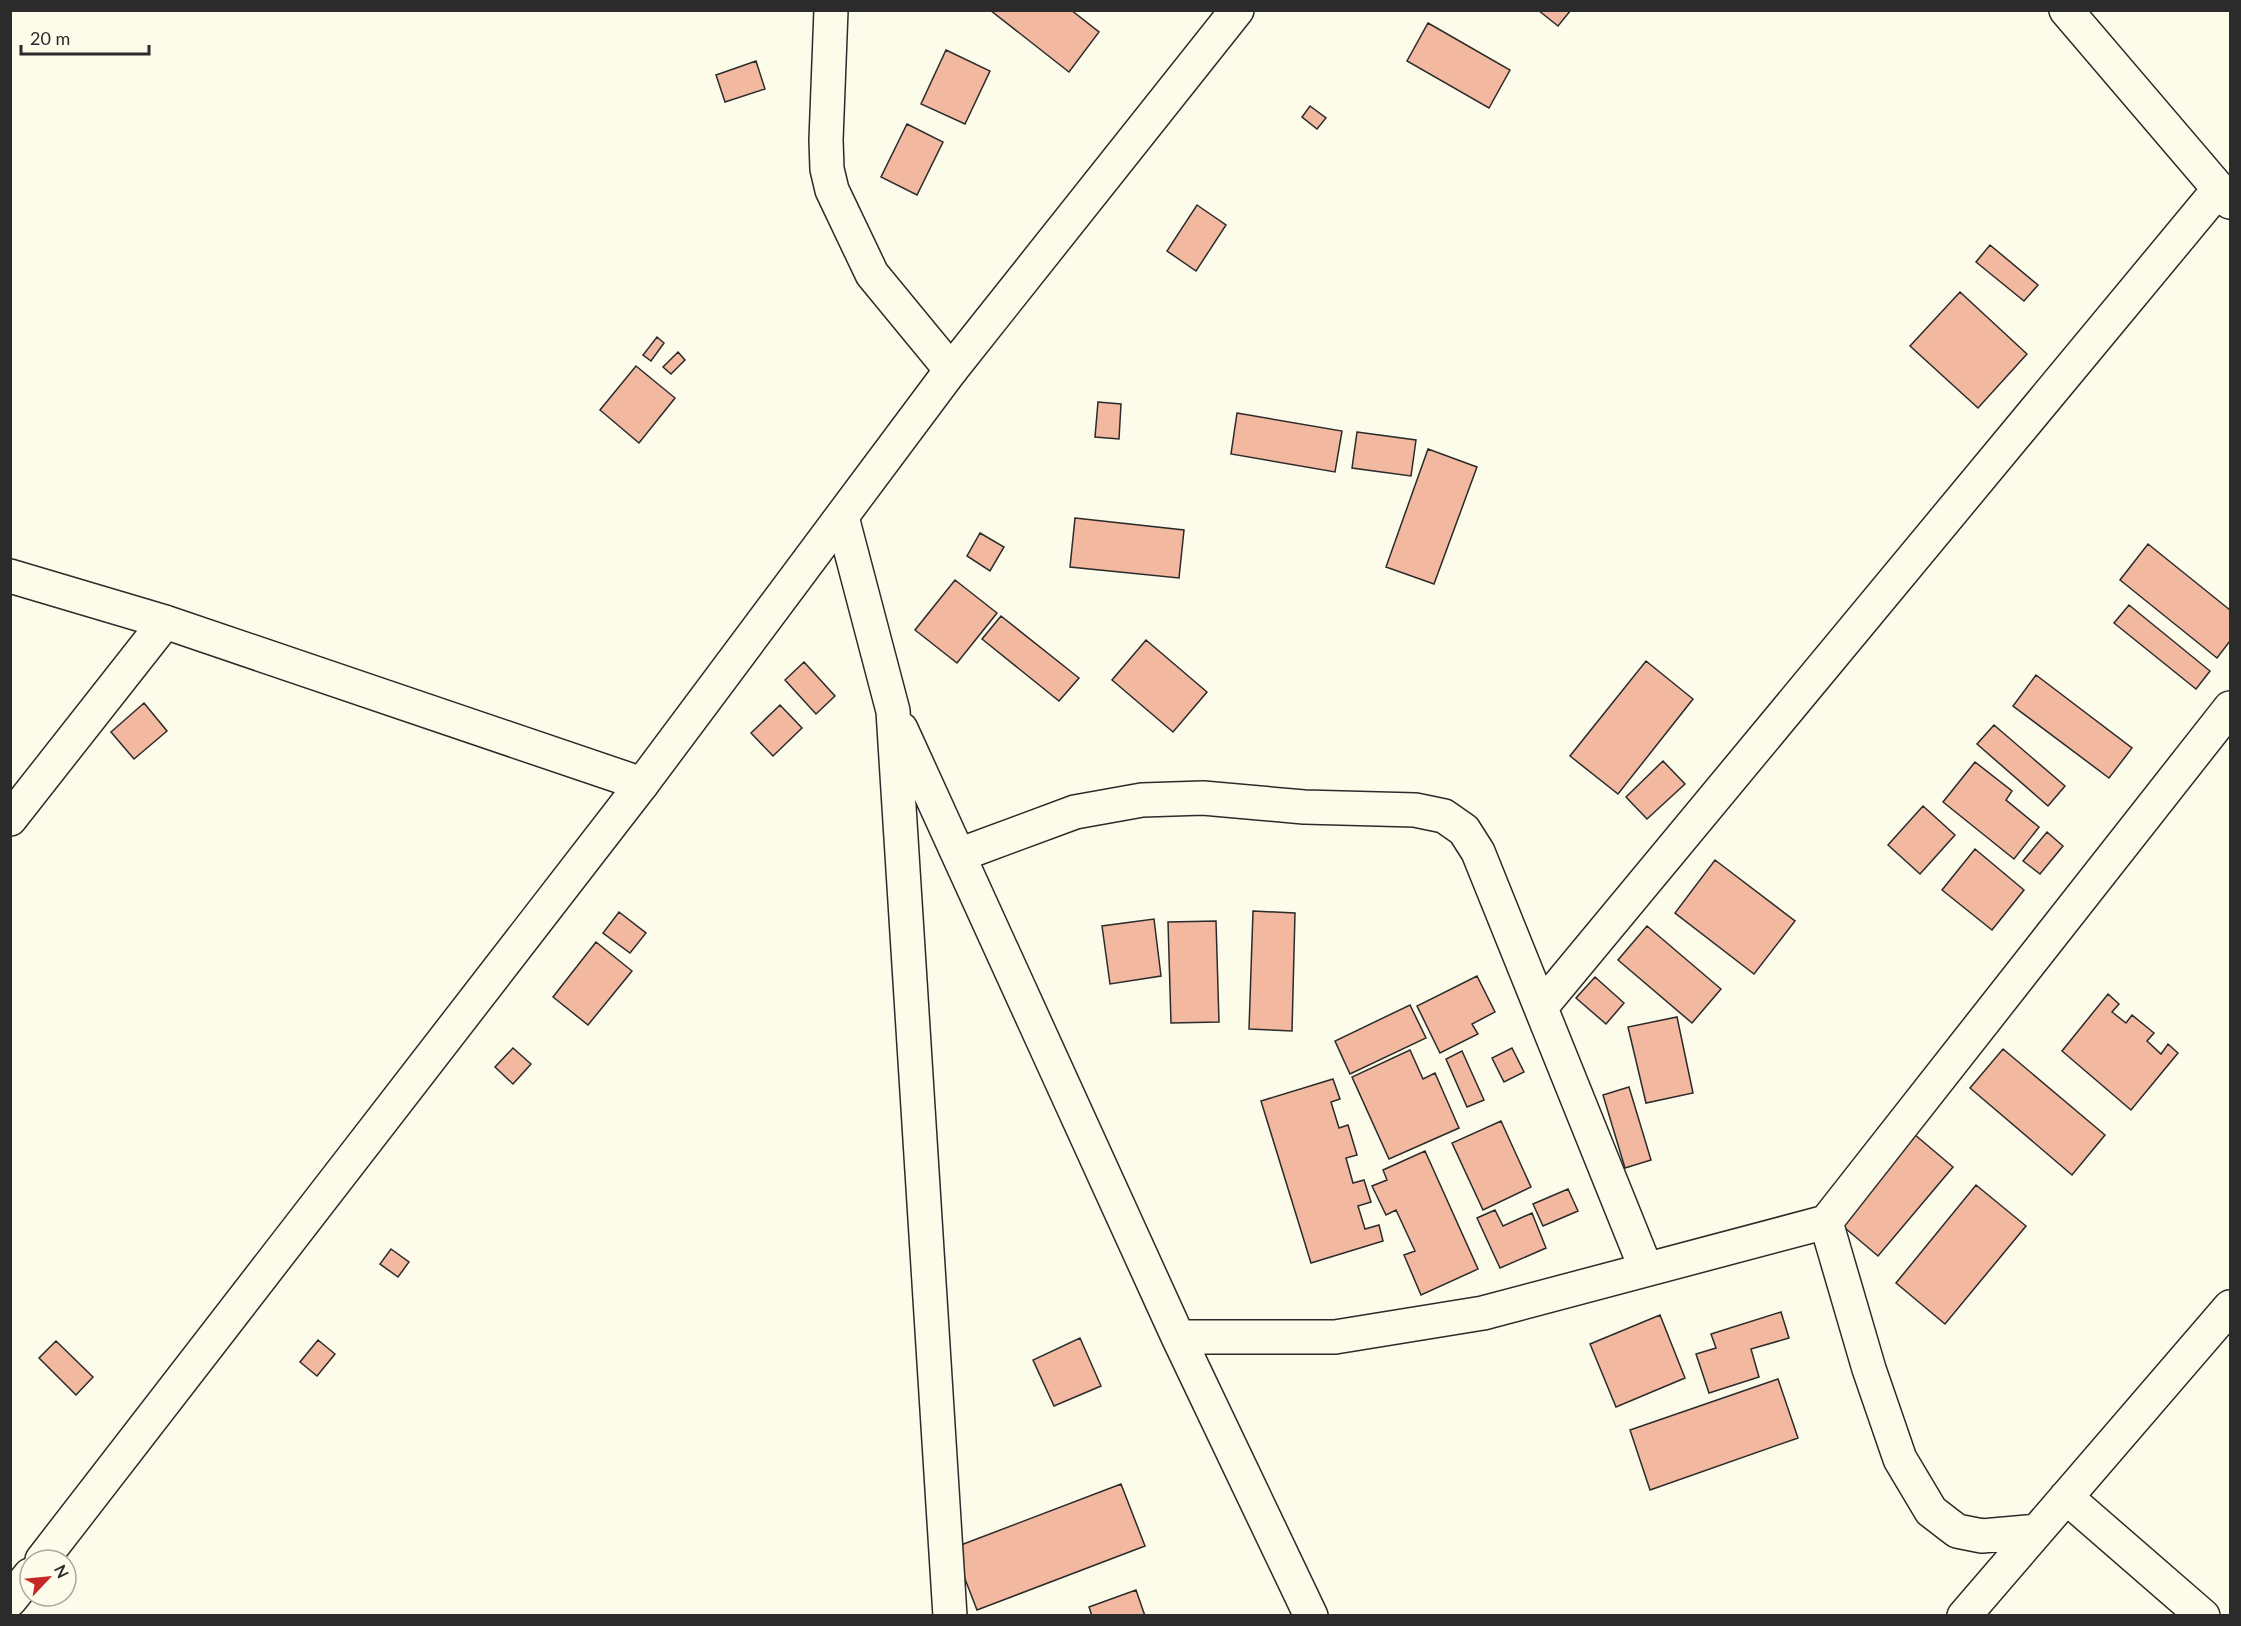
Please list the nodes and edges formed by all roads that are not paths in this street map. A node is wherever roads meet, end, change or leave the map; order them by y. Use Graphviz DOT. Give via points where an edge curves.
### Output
graph roads {
  1 [pos="831,10"];
  2 [pos="1237,10"];
  3 [pos="2066,10"];
  4 [pos="2224,196"];
  5 [pos="951,370"];
  6 [pos="842,517"];
  7 [pos="10,576"];
  8 [pos="165,622"];
  9 [pos="2230,708"];
  10 [pos="893,711"];
  11 [pos="642,784"];
  12 [pos="10,819"];
  13 [pos="959,855"];
  14 [pos="1542,1006"];
  15 [pos="1826,1222"];
  16 [pos="1646,1269"];
  17 [pos="2230,1307"];
  18 [pos="1178,1337"];
  19 [pos="2066,1497"];
  20 [pos="2037,1531"];
  21 [pos="51,1548"];
  22 [pos="950,1616"];
  23 [pos="1311,1616"];
  24 [pos="1964,1616"];
  25 [pos="2203,1616"];
  1 -- 5 [label="main road" via="826,140 832,190 872,274"];
  2 -- 5 [label="main road"];
  3 -- 4 [label="main road"];
  4 -- 14 [label="main road"];
  5 -- 6 [label="main road"];
  6 -- 10 [label="main road"];
  6 -- 11 [label="main road"];
  7 -- 8 [label="main road"];
  8 -- 11 [label="main road"];
  8 -- 12 [label="main road"];
  9 -- 15 [label="main road"];
  10 -- 13 [label="main road"];
  10 -- 22 [label="main road"];
  11 -- 21 [label="main road"];
  13 -- 14 [label="main road" via="1075,812 1142,800 1203,798 1304,807 1415,810 1444,816 1464,830 1478,852"];
  13 -- 18 [label="main road"];
  14 -- 16 [label="main road"];
  15 -- 16 [label="main road"];
  15 -- 20 [label="main road" via="1900,1459 1932,1511 1957,1531 1982,1536"];
  16 -- 18 [label="main road" via="1483,1313 1335,1337"];
  17 -- 19 [label="main road"];
  18 -- 23 [label="main road"];
  19 -- 20 [label="main road"];
  19 -- 25 [label="main road"];
  20 -- 24 [label="main road"];
}
